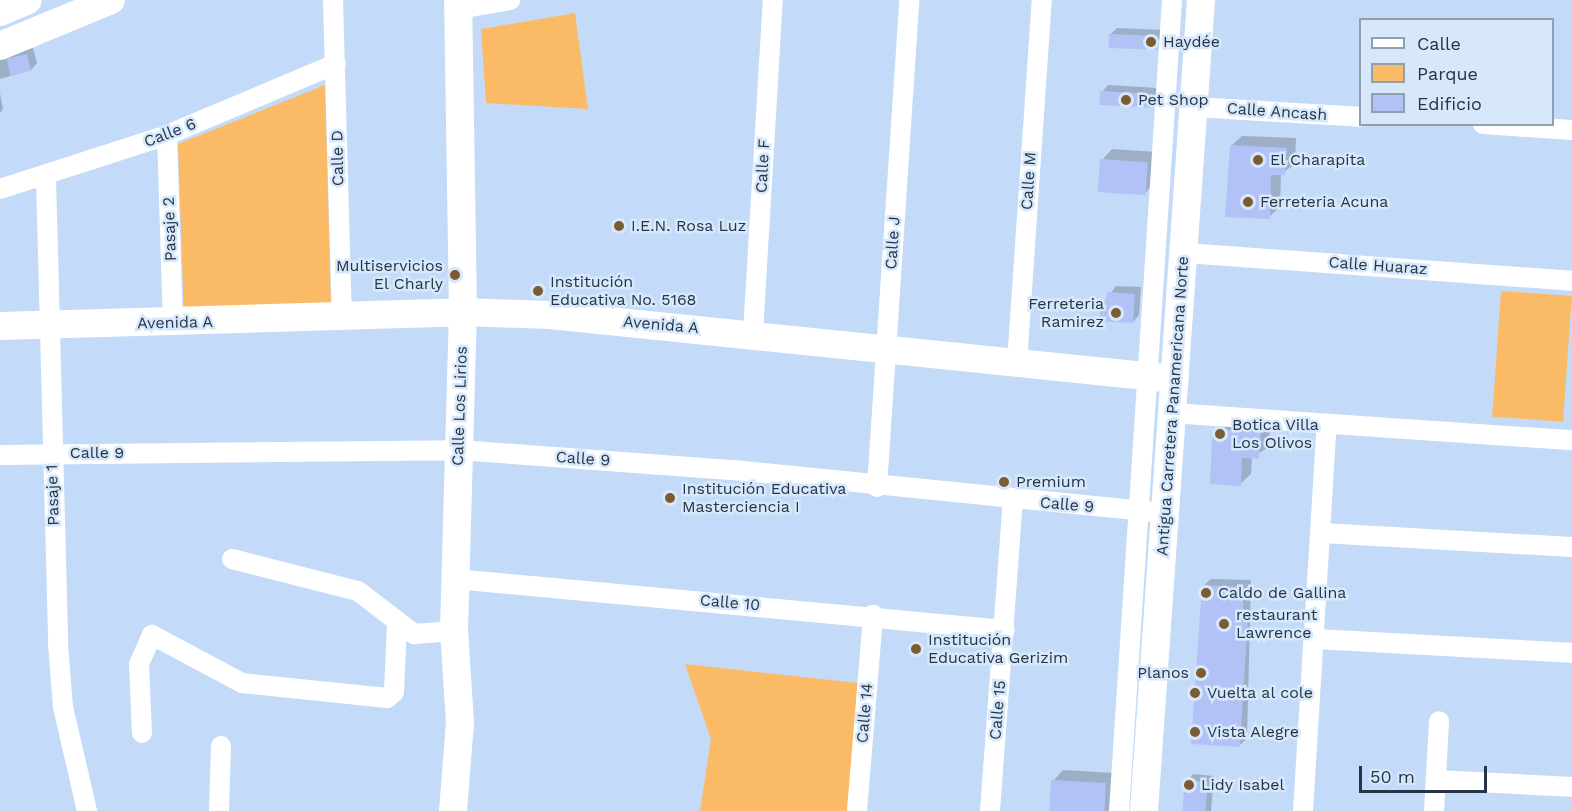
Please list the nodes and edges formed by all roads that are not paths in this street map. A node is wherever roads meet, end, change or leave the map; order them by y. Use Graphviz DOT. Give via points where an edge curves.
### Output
graph roads {
  1 [pos="28,0"];
  2 [pos="111,0"];
  3 [pos="333,0"];
  4 [pos="510,0"];
  5 [pos="773,0"];
  6 [pos="909,0"];
  7 [pos="1042,0"];
  8 [pos="1172,0"];
  9 [pos="1201,0"];
  10 [pos="459,5"];
  11 [pos="0,12"];
  12 [pos="0,46"];
  13 [pos="336,64"];
  14 [pos="1194,106"];
  15 [pos="1359,117"];
  16 [pos="1513,126"];
  17 [pos="1572,130"];
  18 [pos="167,135"];
  19 [pos="46,177"];
  20 [pos="0,189"];
  21 [pos="1185,253"];
  22 [pos="1572,281"];
  23 [pos="463,312"];
  24 [pos="342,316"];
  25 [pos="49,324"];
  26 [pos="173,324"];
  27 [pos="0,326"];
  28 [pos="753,333"];
  29 [pos="886,348"];
  30 [pos="1017,363"];
  31 [pos="1162,378"];
  32 [pos="1171,413"];
  33 [pos="1327,424"];
  34 [pos="1572,440"];
  35 [pos="459,450"];
  36 [pos="51,453"];
  37 [pos="0,455"];
  38 [pos="877,487"];
  39 [pos="1013,501"];
  40 [pos="1151,512"];
  41 [pos="1322,533"];
  42 [pos="1572,547"];
  43 [pos="232,559"];
  44 [pos="455,579"];
  45 [pos="873,615"];
  46 [pos="397,624"];
  47 [pos="1005,630"];
  48 [pos="453,632"];
  49 [pos="1316,639"];
  50 [pos="1572,653"];
  51 [pos="1439,721"];
  52 [pos="142,734"];
  53 [pos="220,746"];
  54 [pos="1436,780"];
  55 [pos="1572,787"];
  56 [pos="87,811"];
  57 [pos="219,811"];
  58 [pos="453,811"];
  59 [pos="857,811"];
  60 [pos="990,811"];
  61 [pos="1119,811"];
  62 [pos="1144,811"];
  63 [pos="1303,811"];
  64 [pos="1434,811"];
  1 -- 11 [label="street"];
  2 -- 12 [label="street"];
  3 -- 13 [label="street, Calle D"];
  4 -- 10 [label="street"];
  5 -- 28 [label="street, Calle F"];
  6 -- 29 [label="street, Calle J"];
  7 -- 30 [label="street, Calle M"];
  8 -- 31 [label="street, Antigua Carretera Panamericana Norte"];
  9 -- 14 [label="street, Antigua Carretera Panamericana Norte"];
  10 -- 23 [label="street, Calle Los Lirios"];
  13 -- 18 [label="street, Calle 6"];
  13 -- 24 [label="street, Calle D"];
  14 -- 15 [label="street, Calle Ancash"];
  14 -- 21 [label="street, Antigua Carretera Panamericana Norte"];
  16 -- 17 [label="street"];
  18 -- 19 [label="street, Calle 6"];
  18 -- 26 [label="street, Pasaje 2"];
  19 -- 20 [label="street, Calle 6"];
  19 -- 25 [label="street, Pasaje 1"];
  21 -- 22 [label="street, Calle Huaraz"];
  21 -- 31 [label="street, Antigua Carretera Panamericana Norte"];
  23 -- 24 [label="street, Avenida A"];
  23 -- 28 [label="street, Avenida A"];
  23 -- 35 [label="street, Calle Los Lirios"];
  24 -- 26 [label="street, Avenida A"];
  25 -- 26 [label="street, Avenida A"];
  25 -- 27 [label="street, Avenida A"];
  25 -- 36 [label="street, Pasaje 1"];
  28 -- 29 [label="street, Avenida A"];
  29 -- 30 [label="street, Avenida A"];
  29 -- 38 [label="street, Calle J"];
  30 -- 31 [label="street, Avenida A"];
  31 -- 32 [label="street, Antigua Carretera Panamericana Norte"];
  31 -- 40 [label="street, Antigua Carretera Panamericana Norte"];
  32 -- 33 [label="street"];
  32 -- 40 [label="street, Antigua Carretera Panamericana Norte"];
  33 -- 34 [label="street"];
  33 -- 41 [label="street"];
  35 -- 36 [label="street, Calle 9"];
  35 -- 38 [label="street, Calle 9" via="734,470"];
  35 -- 44 [label="street, Calle Los Lirios"];
  36 -- 37 [label="street, Calle 9"];
  36 -- 56 [label="street, Pasaje 1" via="63,707"];
  38 -- 39 [label="street, Calle 9"];
  39 -- 40 [label="street, Calle 9"];
  39 -- 47 [label="street, Calle 15"];
  40 -- 61 [label="street, Antigua Carretera Panamericana Norte"];
  40 -- 62 [label="street, Antigua Carretera Panamericana Norte"];
  41 -- 42 [label="street"];
  41 -- 49 [label="street"];
  43 -- 46 [label="street" via="358,591"];
  44 -- 45 [label="street, Calle 10"];
  44 -- 48 [label="street, Calle Los Lirios"];
  45 -- 47 [label="street, Calle 10"];
  45 -- 59 [label="street, Calle 14"];
  46 -- 48 [label="street" via="414,634"];
  46 -- 52 [label="street" via="394,692 387,698 242,683 152,635 139,664"];
  47 -- 60 [label="street, Calle 15"];
  48 -- 58 [label="street, Calle Los Lirios" via="460,723"];
  49 -- 50 [label="street"];
  49 -- 63 [label="street"];
  51 -- 54 [label="street"];
  53 -- 57 [label="street"];
  54 -- 55 [label="street"];
  54 -- 64 [label="street"];
}
